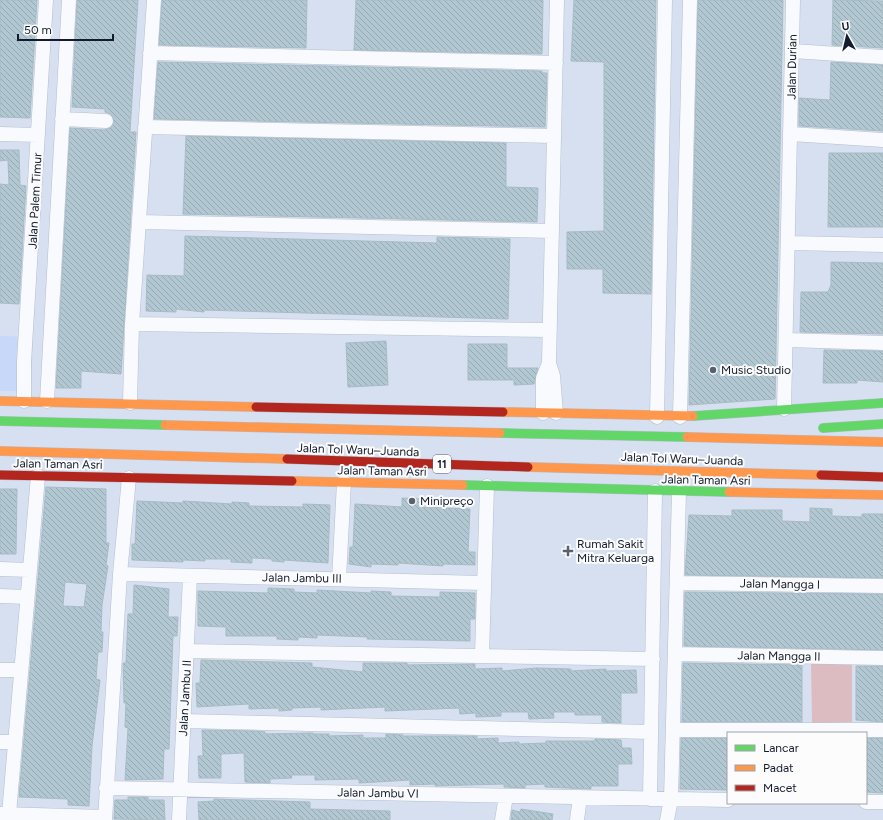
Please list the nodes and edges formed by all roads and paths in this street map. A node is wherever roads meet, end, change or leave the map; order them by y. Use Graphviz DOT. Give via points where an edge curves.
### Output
graph roads {
  1 [pos="46,0"];
  2 [pos="69,0"];
  3 [pos="154,0"];
  4 [pos="557,0"];
  5 [pos="665,0"];
  6 [pos="690,0"];
  7 [pos="793,0"];
  8 [pos="793,51"];
  9 [pos="150,53"];
  10 [pos="883,57"];
  11 [pos="556,63"];
  12 [pos="62,119"];
  13 [pos="106,121"];
  14 [pos="145,127"];
  15 [pos="0,134"];
  16 [pos="791,134"];
  17 [pos="38,135"];
  18 [pos="554,136"];
  19 [pos="883,140"];
  20 [pos="139,222"];
  21 [pos="552,231"];
  22 [pos="789,243"];
  23 [pos="883,245"];
  24 [pos="132,324"];
  25 [pos="550,330"];
  26 [pos="786,340"];
  27 [pos="883,343"];
  28 [pos="0,401"];
  29 [pos="47,401"];
  30 [pos="24,402"];
  31 [pos="883,402"];
  32 [pos="130,403"];
  33 [pos="784,409"];
  34 [pos="550,413"];
  35 [pos="657,417"];
  36 [pos="680,418"];
  37 [pos="0,421"];
  38 [pos="883,424"];
  39 [pos="812,429"];
  40 [pos="796,430"];
  41 [pos="692,437"];
  42 [pos="883,442"];
  43 [pos="0,452"];
  44 [pos="0,475"];
  45 [pos="38,476"];
  46 [pos="883,477"];
  47 [pos="129,478"];
  48 [pos="344,482"];
  49 [pos="487,486"];
  50 [pos="655,491"];
  51 [pos="679,492"];
  52 [pos="883,495"];
  53 [pos="0,569"];
  54 [pos="29,570"];
  55 [pos="120,574"];
  56 [pos="190,576"];
  57 [pos="339,579"];
  58 [pos="483,582"];
  59 [pos="677,583"];
  60 [pos="883,586"];
  61 [pos="0,596"];
  62 [pos="27,597"];
  63 [pos="187,651"];
  64 [pos="675,654"];
  65 [pos="482,656"];
  66 [pos="883,658"];
  67 [pos="653,659"];
  68 [pos="0,670"];
  69 [pos="21,670"];
  70 [pos="184,721"];
  71 [pos="673,730"];
  72 [pos="883,730"];
  73 [pos="652,732"];
  74 [pos="7,742"];
  75 [pos="106,788"];
  76 [pos="180,789"];
  77 [pos="506,796"];
  78 [pos="580,797"];
  79 [pos="650,799"];
  80 [pos="671,799"];
  81 [pos="727,800"];
  82 [pos="867,802"];
  83 [pos="883,802"];
  84 [pos="4,814"];
  85 [pos="105,818"];
  86 [pos="179,820"];
  87 [pos="502,820"];
  88 [pos="577,820"];
  89 [pos="667,820"];
  1 -- 17 [label="street, Jalan Palem Timur"];
  2 -- 12 [label="street, Jalan Palem Timur"];
  3 -- 9 [label="street"];
  4 -- 11 [label="street"];
  5 -- 35 [label="street"];
  6 -- 36 [label="street"];
  7 -- 8 [label="street, Jalan Durian"];
  8 -- 10 [label="street"];
  8 -- 16 [label="street, Jalan Durian"];
  9 -- 11 [label="street"];
  9 -- 14 [label="street"];
  11 -- 18 [label="street"];
  12 -- 13 [label="street"];
  12 -- 29 [label="street, Jalan Palem Timur"];
  14 -- 18 [label="street"];
  14 -- 20 [label="street"];
  15 -- 17 [label="street"];
  16 -- 19 [label="street"];
  16 -- 22 [label="street, Jalan Durian"];
  17 -- 30 [label="street, Jalan Palem Timur" via="24,362"];
  18 -- 21 [label="street"];
  20 -- 21 [label="street"];
  20 -- 24 [label="street"];
  21 -- 25 [label="street"];
  22 -- 23 [label="street"];
  22 -- 26 [label="street, Jalan Durian"];
  24 -- 25 [label="street"];
  24 -- 32 [label="street"];
  25 -- 34 [label="street" via="549,363 543,378"];
  26 -- 27 [label="street"];
  26 -- 33 [label="street, Jalan Durian"];
  28 -- 30 [label="main road"];
  29 -- 30 [label="main road"];
  29 -- 32 [label="main road"];
  31 -- 33 [label="main road"];
  32 -- 34 [label="main road"];
  33 -- 36 [label="main road"];
  34 -- 35 [label="main road"];
  35 -- 36 [label="main road"];
  37 -- 41 [label="main road, Jalan Tol Waru–Juanda"];
  38 -- 39 [label="main road"];
  40 -- 41 [label="main road"];
  41 -- 42 [label="main road, Jalan Tol Waru–Juanda"];
  43 -- 46 [label="main road, Jalan Tol Waru–Juanda / 11"];
  44 -- 45 [label="main road, Jalan Taman Asri"];
  45 -- 47 [label="main road, Jalan Taman Asri"];
  45 -- 54 [label="street"];
  47 -- 48 [label="main road, Jalan Taman Asri"];
  47 -- 55 [label="street"];
  48 -- 49 [label="main road, Jalan Taman Asri"];
  48 -- 57 [label="street"];
  49 -- 50 [label="main road, Jalan Taman Asri"];
  49 -- 58 [label="street"];
  50 -- 51 [label="main road, Jalan Taman Asri"];
  50 -- 67 [label="street"];
  51 -- 52 [label="main road, Jalan Taman Asri"];
  51 -- 59 [label="street"];
  53 -- 54 [label="street"];
  54 -- 62 [label="street"];
  55 -- 56 [label="street, Jalan Jambu III"];
  55 -- 75 [label="street"];
  56 -- 57 [label="street, Jalan Jambu III"];
  56 -- 63 [label="street, Jalan Jambu II"];
  57 -- 58 [label="street, Jalan Jambu III"];
  58 -- 65 [label="street"];
  59 -- 60 [label="street, Jalan Mangga I"];
  59 -- 64 [label="street"];
  61 -- 62 [label="street"];
  62 -- 69 [label="street"];
  63 -- 65 [label="street"];
  63 -- 70 [label="street, Jalan Jambu II"];
  64 -- 66 [label="street, Jalan Mangga II"];
  64 -- 71 [label="street"];
  65 -- 67 [label="street"];
  67 -- 73 [label="street"];
  68 -- 69 [label="street"];
  69 -- 74 [label="street"];
  70 -- 73 [label="street"];
  70 -- 76 [label="street, Jalan Jambu II"];
  71 -- 72 [label="street"];
  71 -- 80 [label="street"];
  73 -- 79 [label="street"];
  74 -- 84 [label="street"];
  75 -- 76 [label="street, Jalan Jambu VI"];
  75 -- 85 [label="street"];
  76 -- 77 [label="street, Jalan Jambu VI"];
  76 -- 86 [label="street, Jalan Jambu II"];
  77 -- 78 [label="street, Jalan Jambu VI"];
  77 -- 87 [label="street"];
  78 -- 79 [label="street, Jalan Jambu VI"];
  78 -- 88 [label="street"];
  79 -- 80 [label="street, Jalan Jambu VI"];
  80 -- 81 [label="street, Jalan Jambu VI"];
  80 -- 89 [label="street"];
  82 -- 83 [label="street"];
  84 -- 85 [label="street"];
}
